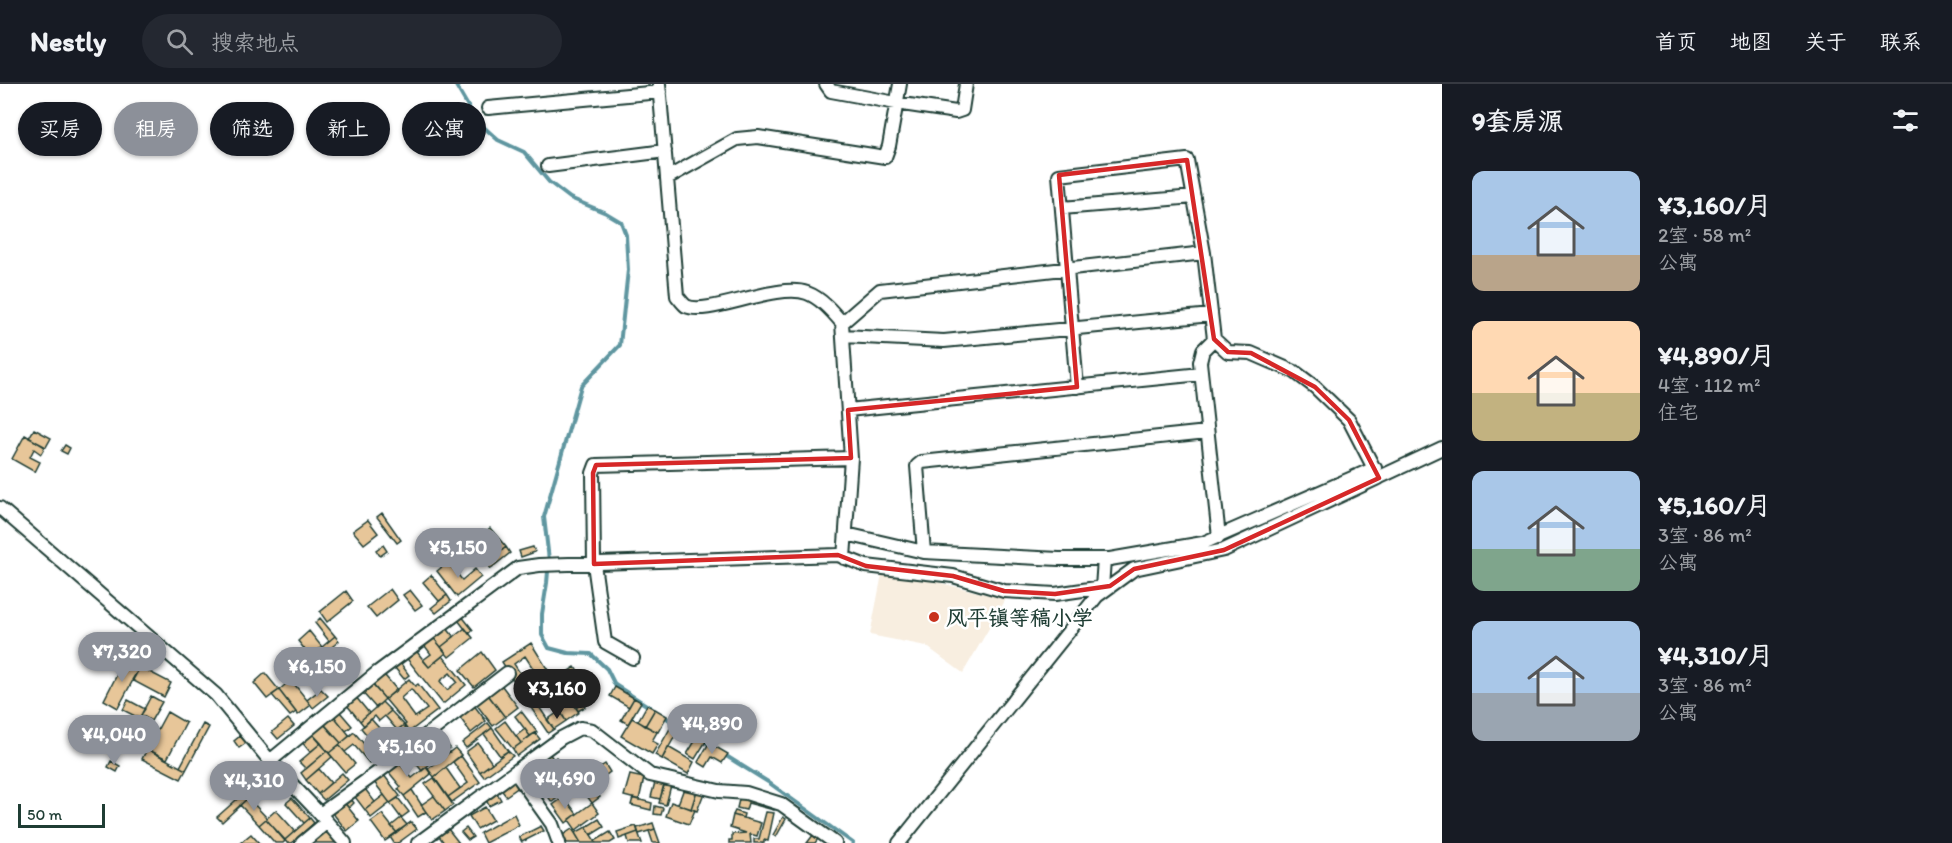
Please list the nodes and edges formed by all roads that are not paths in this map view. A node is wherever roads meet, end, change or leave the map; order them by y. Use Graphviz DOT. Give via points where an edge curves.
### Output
graph roads {
  1 [pos="826,84"];
  2 [pos="900,84"];
  3 [pos="966,84"];
  4 [pos="659,88"];
  5 [pos="896,103"];
  6 [pos="488,108"];
  7 [pos="665,151"];
  8 [pos="548,166"];
  9 [pos="667,178"];
  10 [pos="1194,196"];
  11 [pos="1062,208"];
  12 [pos="1204,254"];
  13 [pos="1067,269"];
  14 [pos="1211,315"];
  15 [pos="1072,328"];
  16 [pos="842,329"];
  17 [pos="1214,339"];
  18 [pos="1201,374"];
  19 [pos="1077,387"];
  20 [pos="848,410"];
  21 [pos="1207,432"];
  22 [pos="1442,448"];
  23 [pos="851,458"];
  24 [pos="1377,473"];
  25 [pos="0,508"];
  26 [pos="846,534"];
  27 [pos="1219,537"];
  28 [pos="924,552"];
  29 [pos="844,558"];
  30 [pos="1104,559"];
  31 [pos="594,564"];
  32 [pos="1106,587"];
  33 [pos="633,658"];
  34 [pos="507,673"];
  35 [pos="270,761"];
  36 [pos="515,772"];
  37 [pos="324,818"];
  38 [pos="302,843"];
  39 [pos="345,843"];
  40 [pos="418,843"];
  41 [pos="559,843"];
  42 [pos="835,843"];
  43 [pos="899,843"];
  1 -- 5 [label="street" via="831,91"];
  2 -- 5 [label="street"];
  3 -- 5 [label="street" via="962,110 956,112"];
  4 -- 6 [label="street"];
  4 -- 7 [label="street"];
  5 -- 9 [label="street" via="885,158 758,137 737,139"];
  7 -- 8 [label="street"];
  7 -- 9 [label="street"];
  9 -- 16 [label="street" via="677,296 687,306 700,308 782,291 807,293 830,308"];
  10 -- 11 [label="street"];
  10 -- 11 [label="street" via="1187,160 1059,176"];
  10 -- 12 [label="street"];
  11 -- 13 [label="street"];
  12 -- 13 [label="street"];
  12 -- 14 [label="street"];
  13 -- 15 [label="street"];
  13 -- 16 [label="street" via="879,290"];
  14 -- 15 [label="street"];
  14 -- 17 [label="street"];
  15 -- 16 [label="street" via="945,341"];
  15 -- 19 [label="street"];
  16 -- 20 [label="street"];
  17 -- 18 [label="street" via="1203,350"];
  17 -- 24 [label="street" via="1228,351 1251,352 1295,372 1315,387 1349,420"];
  18 -- 19 [label="street"];
  18 -- 21 [label="street"];
  19 -- 20 [label="street"];
  20 -- 23 [label="street"];
  21 -- 27 [label="street"];
  21 -- 28 [label="street" via="922,462 917,466"];
  22 -- 24 [label="street"];
  23 -- 26 [label="street"];
  23 -- 31 [label="street" via="596,465"];
  24 -- 27 [label="street"];
  24 -- 32 [label="street" via="1224,550 1134,569"];
  25 -- 35 [label="street" via="216,695"];
  26 -- 28 [label="street"];
  26 -- 29 [label="street"];
  27 -- 30 [label="street"];
  28 -- 30 [label="street"];
  29 -- 31 [label="street" via="838,555"];
  29 -- 32 [label="street" via="866,566 953,576 1004,591 1056,594"];
  30 -- 32 [label="street"];
  31 -- 33 [label="street" via="605,642"];
  31 -- 35 [label="street" via="518,568 378,672"];
  32 -- 43 [label="street"];
  34 -- 37 [label="street"];
  35 -- 37 [label="street"];
  36 -- 40 [label="street"];
  36 -- 41 [label="street" via="552,824"];
  36 -- 42 [label="street" via="561,738 580,728 592,730 650,775 718,791 746,793 781,804"];
  37 -- 38 [label="street"];
  37 -- 39 [label="street"];
}
